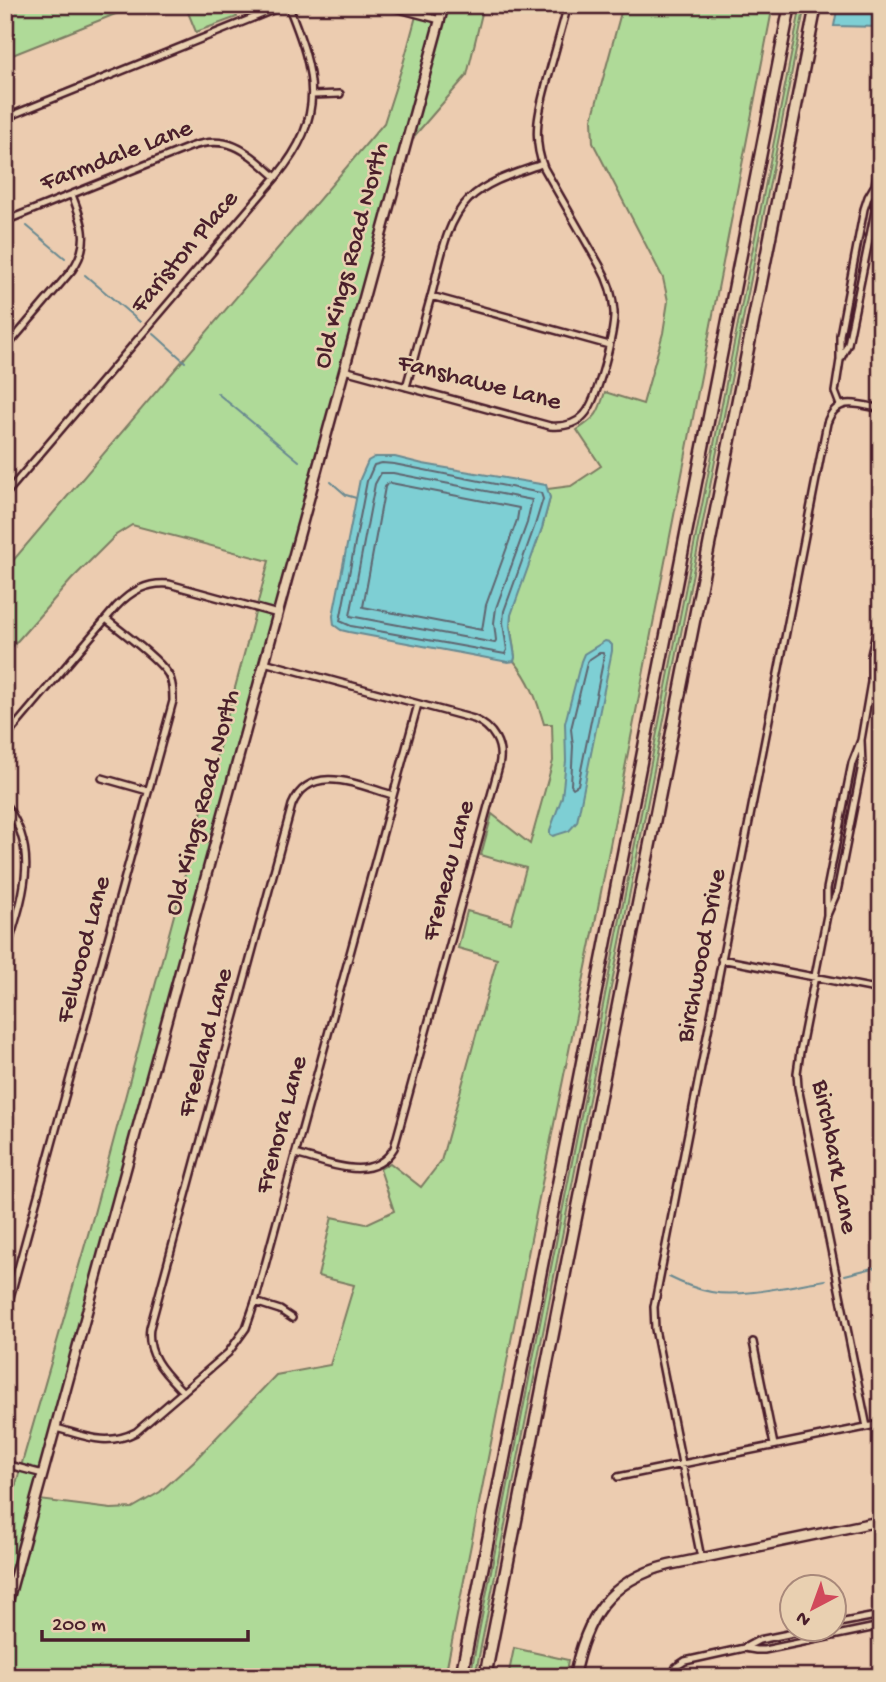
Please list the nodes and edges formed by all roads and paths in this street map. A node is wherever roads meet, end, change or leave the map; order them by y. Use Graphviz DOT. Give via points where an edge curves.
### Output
graph roads {
  1 [pos="287,5"];
  2 [pos="384,5"];
  3 [pos="444,5"];
  4 [pos="568,5"];
  5 [pos="790,5"];
  6 [pos="816,5"];
  7 [pos="440,20"];
  8 [pos="340,94"];
  9 [pos="312,95"];
  10 [pos="5,118"];
  11 [pos="881,152"];
  12 [pos="542,164"];
  13 [pos="276,177"];
  14 [pos="875,185"];
  15 [pos="72,195"];
  16 [pos="5,221"];
  17 [pos="431,296"];
  18 [pos="609,345"];
  19 [pos="5,349"];
  20 [pos="840,360"];
  21 [pos="344,370"];
  22 [pos="406,387"];
  23 [pos="840,405"];
  24 [pos="881,409"];
  25 [pos="5,495"];
  26 [pos="881,609"];
  27 [pos="278,614"];
  28 [pos="106,619"];
  29 [pos="264,663"];
  30 [pos="881,663"];
  31 [pos="872,682"];
  32 [pos="418,704"];
  33 [pos="5,738"];
  34 [pos="862,740"];
  35 [pos="102,778"];
  36 [pos="148,791"];
  37 [pos="393,795"];
  38 [pos="5,804"];
  39 [pos="827,915"];
  40 [pos="5,926"];
  41 [pos="13,929"];
  42 [pos="5,956"];
  43 [pos="721,960"];
  44 [pos="816,977"];
  45 [pos="881,990"];
  46 [pos="295,1154"];
  47 [pos="255,1302"];
  48 [pos="5,1316"];
  49 [pos="292,1318"];
  50 [pos="753,1342"];
  51 [pos="183,1392"];
  52 [pos="881,1424"];
  53 [pos="867,1427"];
  54 [pos="56,1429"];
  55 [pos="774,1445"];
  56 [pos="5,1464"];
  57 [pos="682,1465"];
  58 [pos="43,1474"];
  59 [pos="618,1477"];
  60 [pos="881,1521"];
  61 [pos="701,1558"];
  62 [pos="5,1612"];
  63 [pos="881,1615"];
  64 [pos="848,1621"];
  65 [pos="881,1626"];
  66 [pos="778,1636"];
  67 [pos="744,1648"];
  68 [pos="461,1677"];
  69 [pos="485,1677"];
  70 [pos="574,1677"];
  71 [pos="672,1677"];
  1 -- 9 [label="street, Fariston Place" via="308,57"];
  1 -- 10 [label="street"];
  2 -- 7 [label="street"];
  3 -- 7 [label="street, Old Kings Road North"];
  4 -- 12 [label="street, Fanshawe Lane" via="538,117"];
  5 -- 68 [label="highway"];
  6 -- 69 [label="highway"];
  7 -- 21 [label="street, Old Kings Road North"];
  8 -- 9 [label="street"];
  9 -- 13 [label="street, Fariston Place" via="301,139"];
  11 -- 14 [label="street"];
  12 -- 17 [label="street" via="492,183 466,203 450,230"];
  12 -- 18 [label="street, Fanshawe Lane" via="607,281 614,316"];
  13 -- 15 [label="street, Farmdale Lane" via="240,148 212,141"];
  13 -- 25 [label="street, Fariston Place"];
  14 -- 20 [label="street" via="875,211 855,312"];
  14 -- 20 [label="street" via="864,209 840,335"];
  15 -- 16 [label="street, Farmdale Lane"];
  15 -- 19 [label="street" via="83,227 80,256"];
  17 -- 18 [label="street"];
  17 -- 22 [label="street"];
  18 -- 22 [label="street, Fanshawe Lane" via="590,408 565,426 550,426"];
  20 -- 23 [label="street" via="835,392"];
  21 -- 22 [label="street, Fanshawe Lane"];
  21 -- 27 [label="street, Old Kings Road North"];
  23 -- 24 [label="street"];
  23 -- 43 [label="street, Birchwood Drive" via="827,426"];
  26 -- 31 [label="street" via="871,654"];
  27 -- 28 [label="street" via="164,584 135,591"];
  27 -- 29 [label="street, Old Kings Road North"];
  28 -- 33 [label="street"];
  28 -- 36 [label="street, Felwood Lane" via="159,664 172,685 172,706"];
  29 -- 32 [label="street, Freneau Lane"];
  29 -- 54 [label="street, Old Kings Road North"];
  30 -- 31 [label="street"];
  31 -- 34 [label="street"];
  32 -- 37 [label="street, Frenora Lane"];
  32 -- 46 [label="street, Freneau Lane" via="484,724 495,737 501,756 398,1137 388,1157 365,1169"];
  34 -- 39 [label="street" via="860,778 837,892"];
  34 -- 39 [label="street" via="852,763 827,889"];
  35 -- 36 [label="street"];
  36 -- 48 [label="street, Felwood Lane"];
  37 -- 46 [label="street, Frenora Lane"];
  37 -- 51 [label="street, Freeland Lane" via="325,779 306,787 293,803 150,1328 156,1360"];
  38 -- 41 [label="street" via="21,831 27,863"];
  39 -- 44 [label="street, Birchbark Lane"];
  40 -- 41 [label="street"];
  41 -- 42 [label="street"];
  43 -- 44 [label="street"];
  43 -- 57 [label="street, Birchwood Drive" via="653,1312"];
  44 -- 45 [label="street"];
  44 -- 53 [label="street, Birchbark Lane" via="800,1052 798,1087"];
  46 -- 47 [label="street, Frenora Lane"];
  47 -- 49 [label="street"];
  47 -- 51 [label="street, Frenora Lane" via="232,1349"];
  50 -- 55 [label="street"];
  51 -- 54 [label="street, Frenora Lane" via="127,1437 99,1440"];
  52 -- 53 [label="street"];
  53 -- 55 [label="street"];
  54 -- 58 [label="street, Old Kings Road North"];
  55 -- 57 [label="street"];
  56 -- 58 [label="street"];
  57 -- 59 [label="street"];
  57 -- 61 [label="street, Birchwood Drive"];
  58 -- 62 [label="street, Old Kings Road North"];
  60 -- 61 [label="street"];
  61 -- 70 [label="street" via="648,1571 613,1594 589,1626"];
  63 -- 64 [label="street"];
  65 -- 67 [label="street" via="764,1650"];
  66 -- 67 [label="street"];
  67 -- 71 [label="street" via="685,1661"];
}
